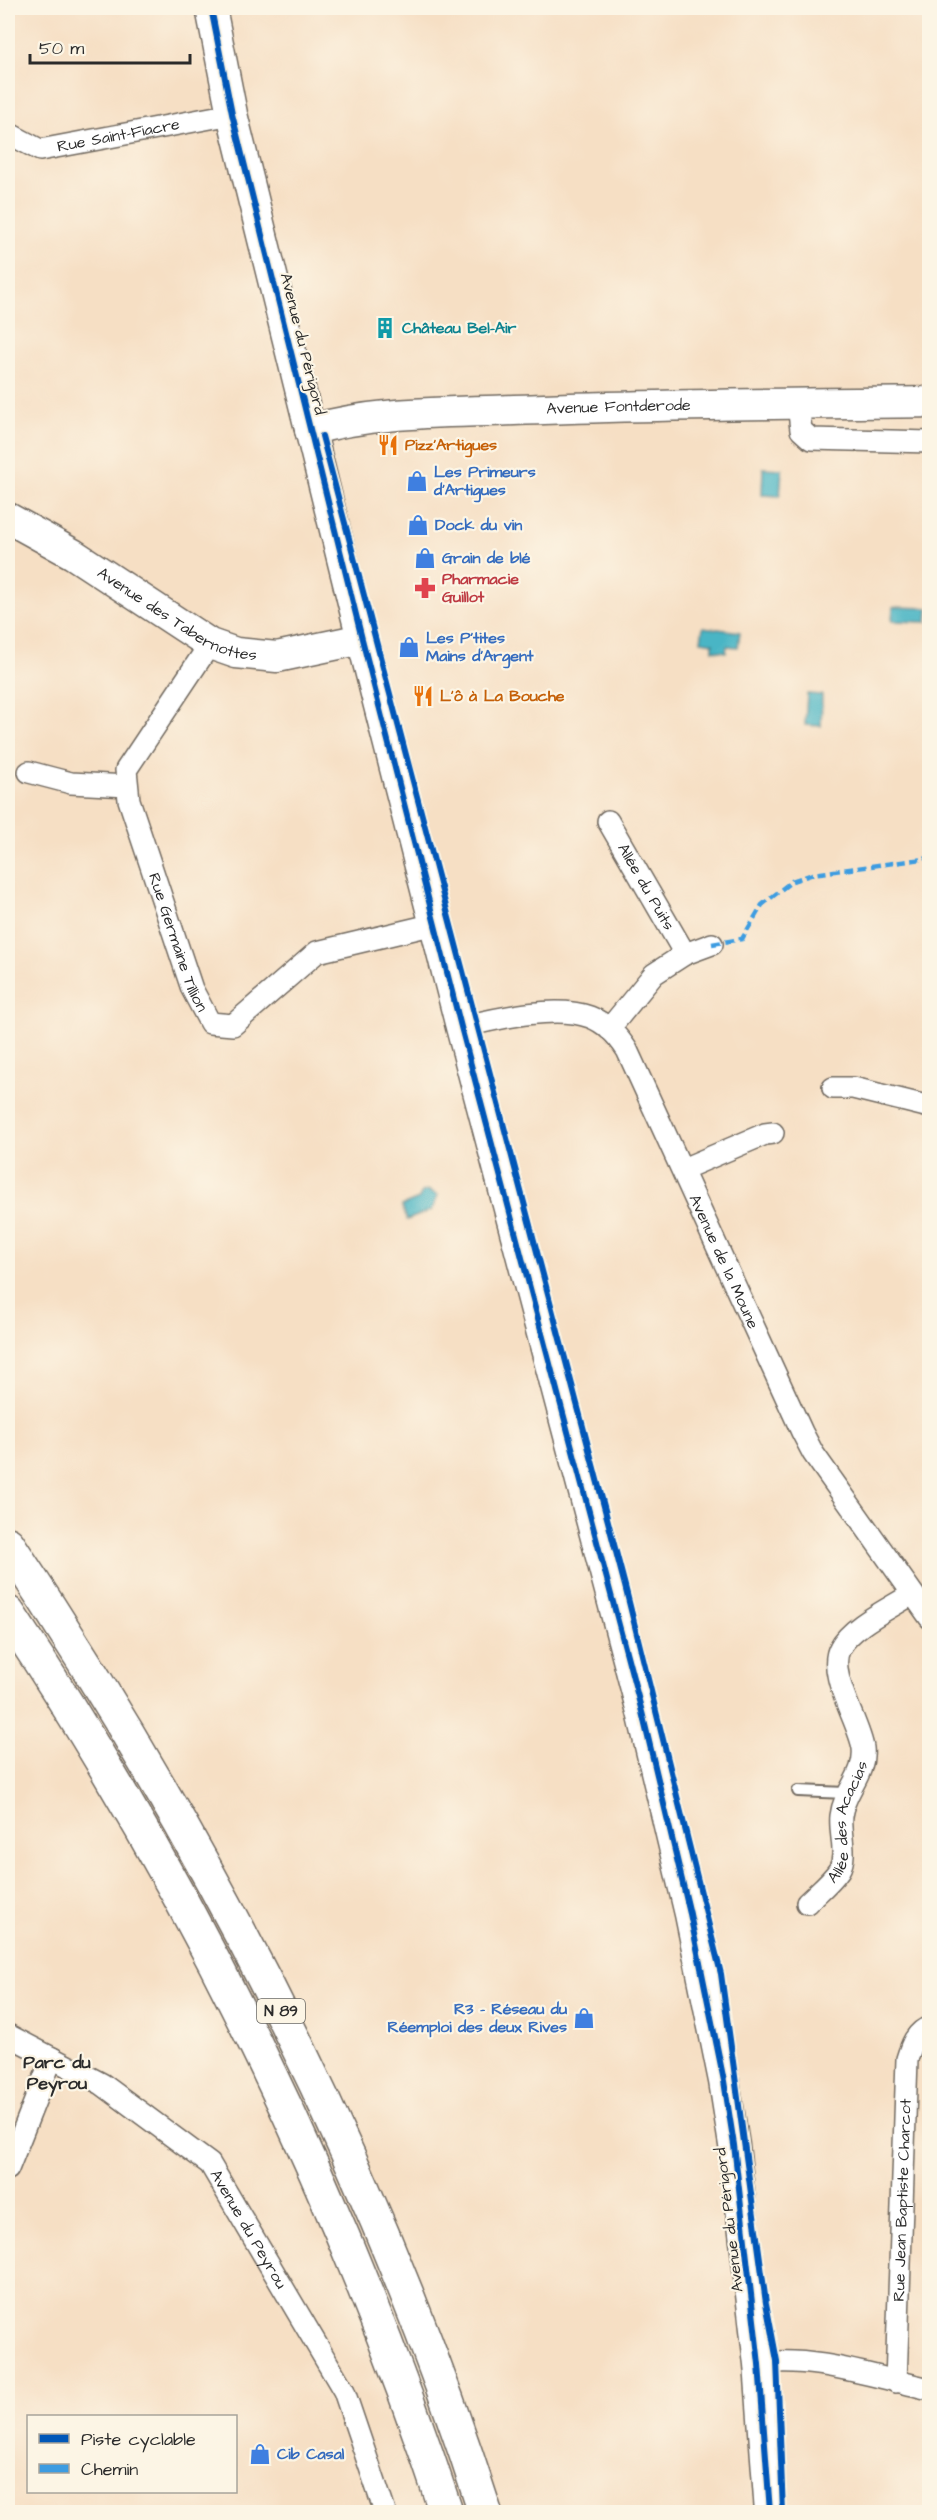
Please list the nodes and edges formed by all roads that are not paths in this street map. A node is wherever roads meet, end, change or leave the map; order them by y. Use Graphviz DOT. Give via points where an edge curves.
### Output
graph roads {
  1 [pos="211,8"];
  2 [pos="232,114"];
  3 [pos="8,133"];
  4 [pos="930,402"];
  5 [pos="798,403"];
  6 [pos="310,430"];
  7 [pos="930,442"];
  8 [pos="8,518"];
  9 [pos="362,639"];
  10 [pos="210,644"];
  11 [pos="29,772"];
  12 [pos="127,786"];
  13 [pos="608,821"];
  14 [pos="435,924"];
  15 [pos="712,944"];
  16 [pos="685,954"];
  17 [pos="461,1026"];
  18 [pos="609,1029"];
  19 [pos="833,1088"];
  20 [pos="930,1107"];
  21 [pos="773,1133"];
  22 [pos="682,1169"];
  23 [pos="8,1544"];
  24 [pos="912,1594"];
  25 [pos="8,1613"];
  26 [pos="930,1618"];
  27 [pos="798,1791"];
  28 [pos="846,1793"];
  29 [pos="807,1904"];
  30 [pos="930,2027"];
  31 [pos="8,2035"];
  32 [pos="52,2058"];
  33 [pos="8,2169"];
  34 [pos="759,2364"];
  35 [pos="896,2382"];
  36 [pos="930,2389"];
  37 [pos="385,2512"];
  38 [pos="446,2512"];
  39 [pos="485,2512"];
  40 [pos="770,2512"];
  1 -- 2 [label="street, Avenue du Périgord"];
  2 -- 3 [label="street, Rue Saint-Fiacre" via="40,150"];
  2 -- 6 [label="street, Avenue du Périgord"];
  4 -- 5 [label="street, Avenue Fontderode"];
  5 -- 6 [label="street, Avenue Fontderode" via="365,417"];
  5 -- 7 [label="street" via="801,430 811,439"];
  6 -- 9 [label="street, Avenue du Périgord"];
  8 -- 10 [label="street, Avenue des Tabernottes" via="73,554"];
  9 -- 10 [label="street, Avenue des Tabernottes" via="277,657 236,653"];
  9 -- 14 [label="street, Avenue du Périgord"];
  10 -- 12 [label="street, Rue Germaine Tillion" via="126,770"];
  11 -- 12 [label="street" via="71,783"];
  12 -- 14 [label="street, Rue Germaine Tillion" via="192,989 210,1023 233,1025 317,952"];
  13 -- 16 [label="street, Allée du Puits"];
  14 -- 17 [label="street, Avenue du Périgord"];
  15 -- 16 [label="street"];
  16 -- 18 [label="street" via="654,974"];
  17 -- 18 [label="street, Avenue de la Moune" via="564,1013 589,1016"];
  17 -- 34 [label="street, Avenue du Périgord" via="642,1712 690,1914 734,2145"];
  18 -- 22 [label="street, Avenue de la Moune" via="627,1050"];
  19 -- 20 [label="street" via="862,1090"];
  21 -- 22 [label="street"];
  22 -- 24 [label="street, Avenue de la Moune" via="813,1453"];
  23 -- 39 [label="highway, N 89" via="169,1802 226,1902 291,2031 379,2227"];
  24 -- 26 [label="street, Avenue de la Moune"];
  24 -- 28 [label="street, Allée des Acacias" via="849,1635 838,1650 839,1678 861,1736 863,1752 861,1772"];
  25 -- 38 [label="highway, N 89" via="136,1821 197,1931 294,2123 378,2320"];
  27 -- 28 [label="lane"];
  28 -- 29 [label="street, Allée des Acacias" via="841,1818 844,1842 840,1869"];
  30 -- 35 [label="street, Rue Jean Baptiste Charcot" via="912,2044 907,2059"];
  31 -- 32 [label="street, Avenue du Peyrou"];
  32 -- 33 [label="street"];
  32 -- 37 [label="street, Avenue du Peyrou" via="102,2084 210,2164 344,2391"];
  34 -- 35 [label="street" via="800,2361"];
  34 -- 40 [label="street, Avenue du Périgord"];
  35 -- 36 [label="street"];
}
